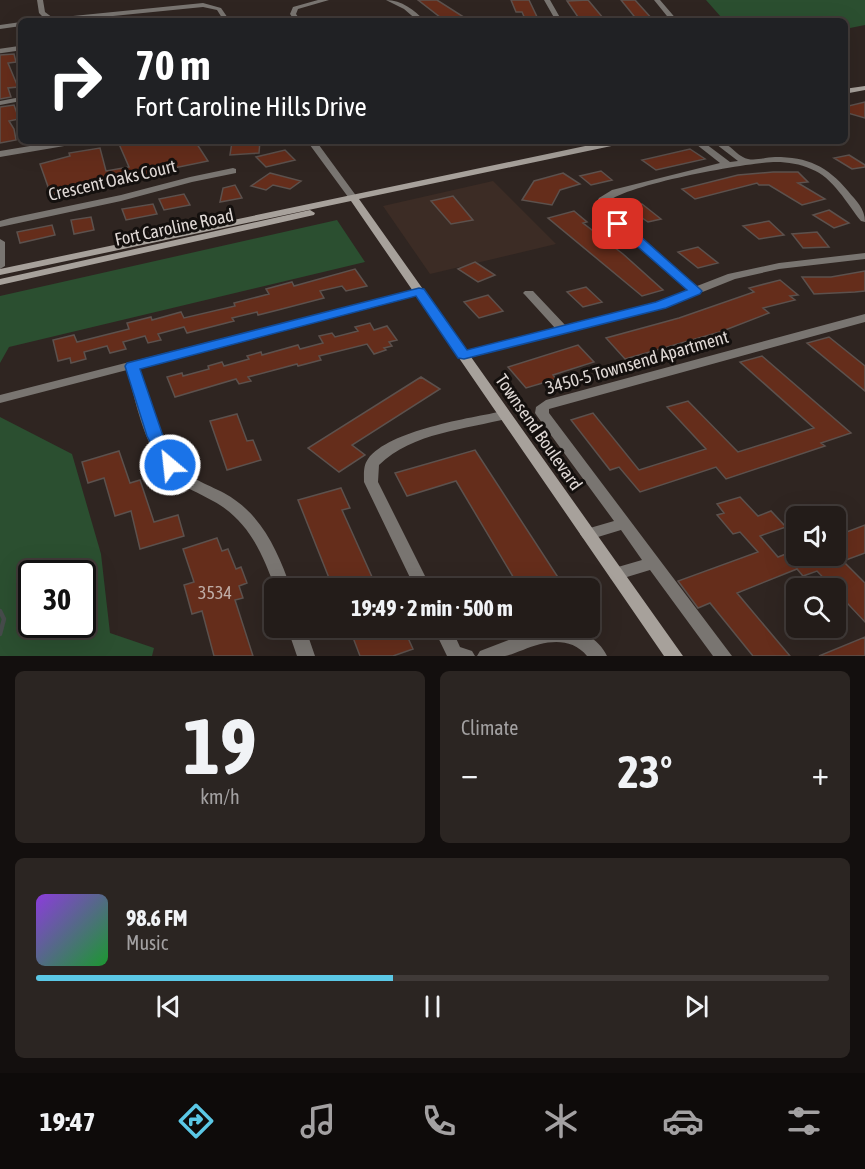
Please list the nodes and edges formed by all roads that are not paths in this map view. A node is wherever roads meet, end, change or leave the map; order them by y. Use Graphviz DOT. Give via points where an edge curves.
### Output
graph roads {
  1 [pos="40,0"];
  2 [pos="326,0"];
  3 [pos="389,0"];
  4 [pos="547,0"];
  5 [pos="657,0"];
  6 [pos="124,13"];
  7 [pos="46,18"];
  8 [pos="69,18"];
  9 [pos="125,18"];
  10 [pos="225,18"];
  11 [pos="295,18"];
  12 [pos="418,18"];
  13 [pos="557,18"];
  14 [pos="672,18"];
  15 [pos="18,24"];
  16 [pos="0,27"];
  17 [pos="18,48"];
  18 [pos="0,51"];
  19 [pos="865,88"];
  20 [pos="848,92"];
  21 [pos="18,100"];
  22 [pos="0,103"];
  23 [pos="58,144"];
  24 [pos="313,144"];
  25 [pos="607,144"];
  26 [pos="700,144"];
  27 [pos="720,144"];
  28 [pos="0,154"];
  29 [pos="746,162"];
  30 [pos="728,165"];
  31 [pos="233,171"];
  32 [pos="354,199"];
  33 [pos="865,219"];
  34 [pos="0,224"];
  35 [pos="0,242"];
  36 [pos="865,256"];
  37 [pos="0,266"];
  38 [pos="0,272"];
  39 [pos="0,282"];
  40 [pos="419,291"];
  41 [pos="696,291"];
  42 [pos="529,293"];
  43 [pos="865,318"];
  44 [pos="563,330"];
  45 [pos="464,355"];
  46 [pos="132,366"];
  47 [pos="0,399"];
  48 [pos="504,415"];
  49 [pos="626,523"];
  50 [pos="588,534"];
  51 [pos="654,562"];
  52 [pos="616,574"];
  53 [pos="280,578"];
  54 [pos="418,578"];
  55 [pos="300,638"];
  56 [pos="447,638"];
  57 [pos="306,656"];
  58 [pos="466,656"];
  59 [pos="486,656"];
  60 [pos="598,656"];
  61 [pos="674,656"];
  62 [pos="723,656"];
  1 -- 7 [label="street"];
  2 -- 11 [label="street" via="293,9"];
  3 -- 12 [label="street"];
  4 -- 13 [label="street"];
  5 -- 14 [label="street"];
  6 -- 8 [label="street"];
  6 -- 9 [label="street"];
  6 -- 10 [label="street" via="203,5 219,9"];
  15 -- 16 [label="street"];
  17 -- 18 [label="lane"];
  19 -- 20 [label="street"];
  21 -- 22 [label="street"];
  23 -- 28 [label="street"];
  24 -- 32 [label="street, Townsend Boulevard"];
  25 -- 32 [label="street, Fort Caroline Road"];
  26 -- 30 [label="street"];
  27 -- 29 [label="street"];
  29 -- 30 [label="street"];
  29 -- 33 [label="street" via="787,160 819,169"];
  30 -- 41 [label="street" via="615,192 600,205"];
  31 -- 34 [label="street, Crescent Oaks Court"];
  32 -- 38 [label="street, Fort Caroline Road"];
  32 -- 39 [label="street, Fort Caroline Road" via="288,219"];
  32 -- 40 [label="street, Townsend Boulevard"];
  35 -- 37 [label="street"];
  36 -- 41 [label="street" via="756,270"];
  40 -- 45 [label="street, Townsend Boulevard"];
  40 -- 46 [label="street"];
  41 -- 44 [label="street" via="661,305"];
  42 -- 44 [label="street"];
  43 -- 49 [label="street, 3450-5 Townsend Apartment" via="543,407 542,413"];
  44 -- 45 [label="street"];
  45 -- 48 [label="street, Townsend Boulevard"];
  46 -- 47 [label="street"];
  46 -- 53 [label="street" via="155,436 170,465 186,481 222,499 251,520 269,548"];
  48 -- 50 [label="street, Townsend Boulevard"];
  48 -- 54 [label="street" via="404,440 375,460 370,469 371,482"];
  49 -- 50 [label="street"];
  49 -- 51 [label="street, 3450-5 Townsend Apartment"];
  50 -- 52 [label="street, Townsend Boulevard"];
  51 -- 52 [label="street"];
  51 -- 62 [label="street, 3450-5 Townsend Apartment"];
  52 -- 61 [label="street, Townsend Boulevard"];
  55 -- 57 [label="street"];
  56 -- 58 [label="street" via="454,652"];
  59 -- 60 [label="street" via="556,633 576,636 590,644"];
}
